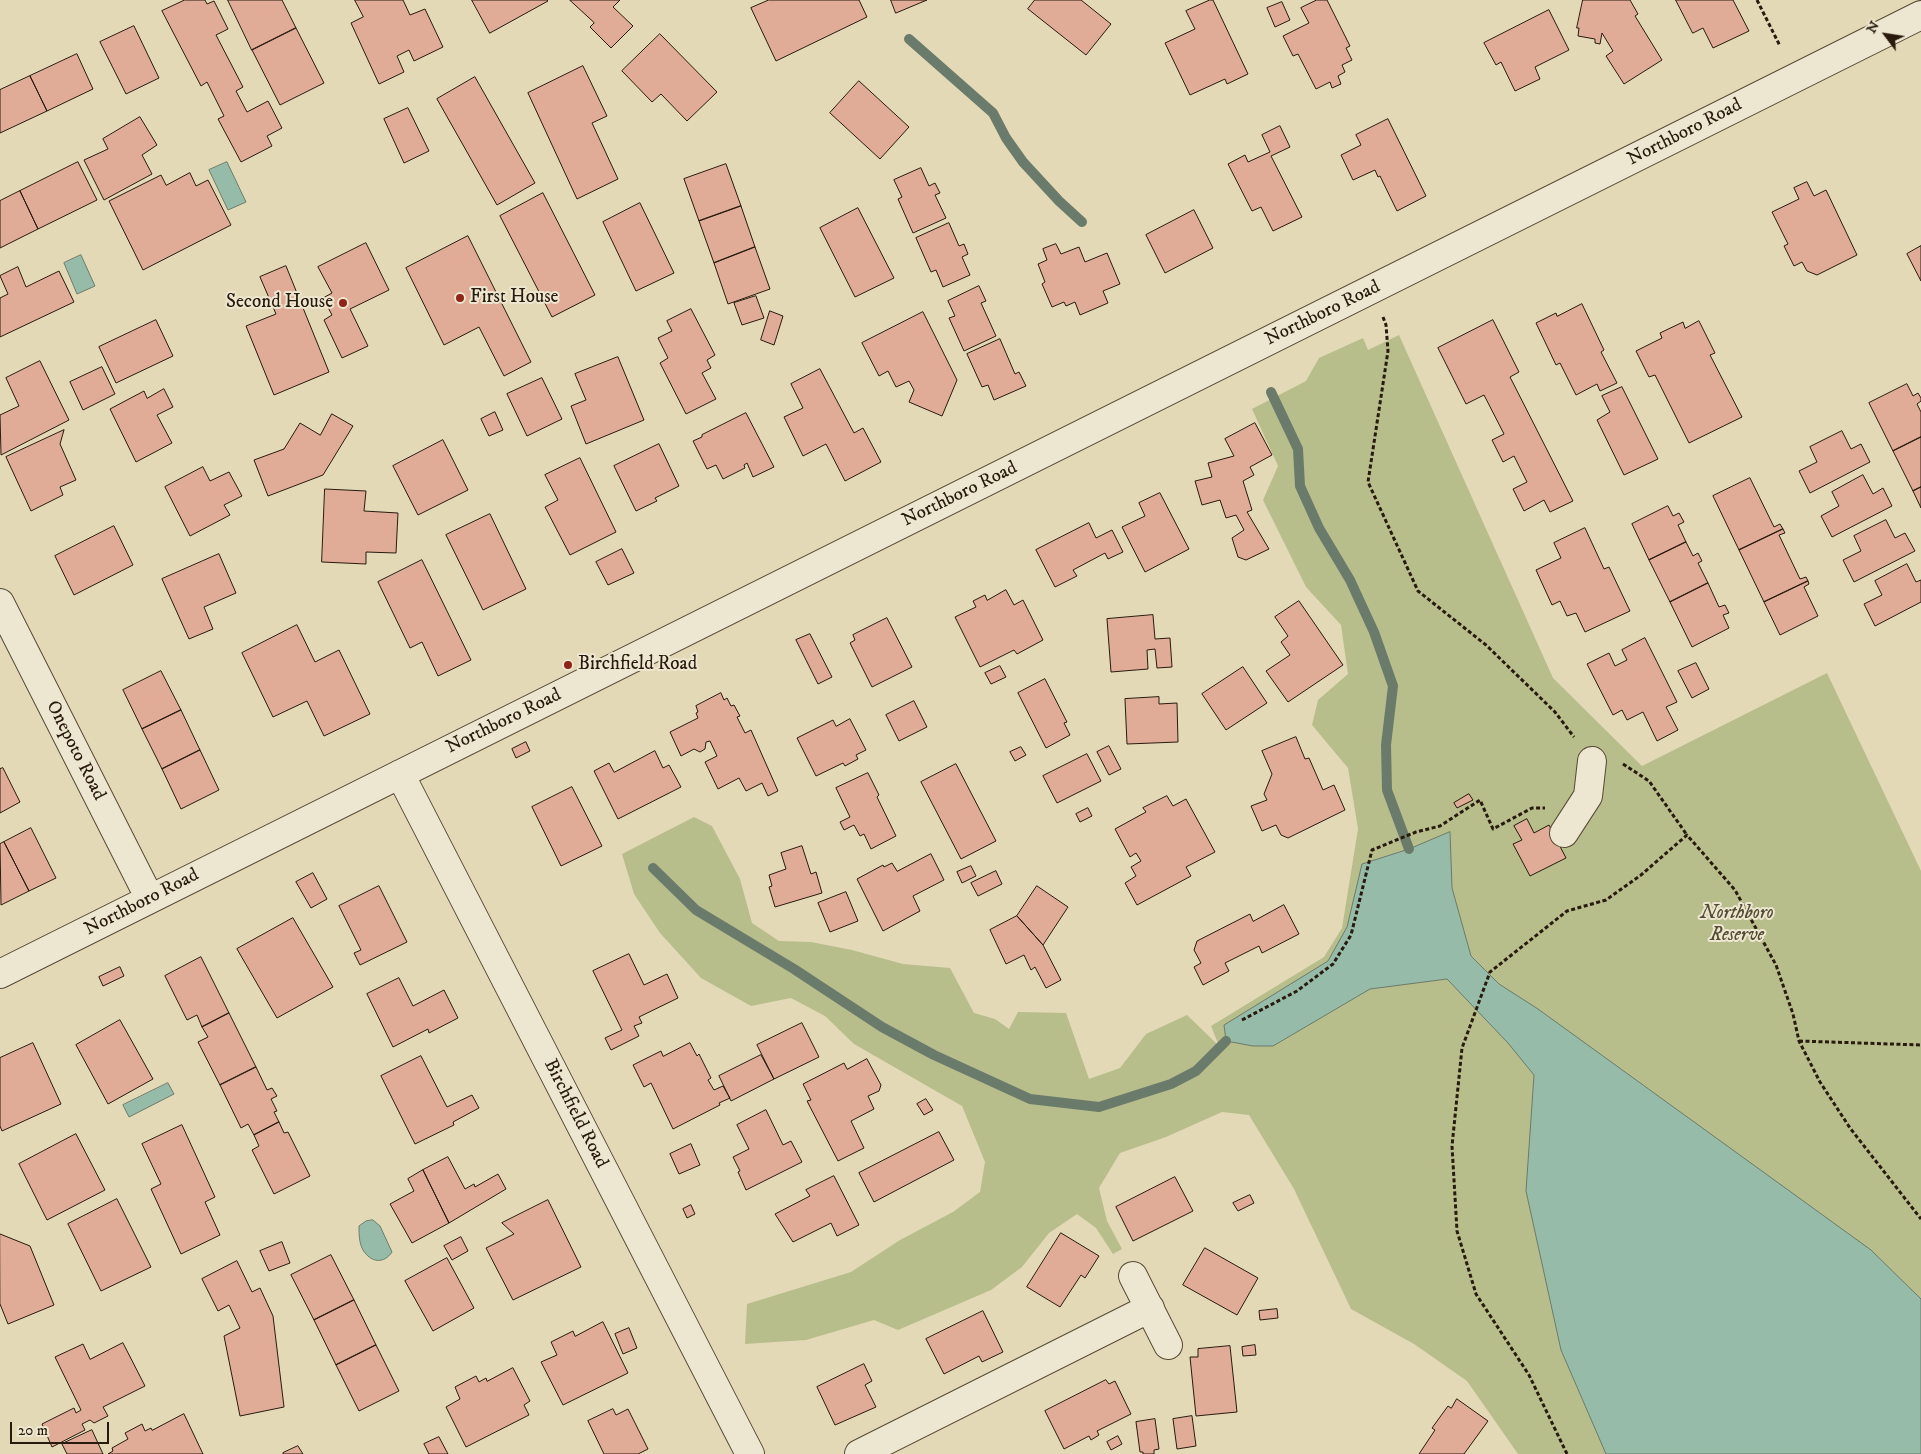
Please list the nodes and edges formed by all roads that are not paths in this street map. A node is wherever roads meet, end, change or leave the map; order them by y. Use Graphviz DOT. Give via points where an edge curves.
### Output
graph roads {
  1 [pos="1921,15"];
  2 [pos="0,602"];
  3 [pos="1592,761"];
  4 [pos="400,774"];
  5 [pos="1564,833"];
  6 [pos="150,899"];
  7 [pos="0,974"];
  8 [pos="1133,1276"];
  9 [pos="1150,1308"];
  10 [pos="1168,1345"];
  11 [pos="750,1454"];
  12 [pos="859,1454"];
  1 -- 4 [label="street, Northboro Road"];
  2 -- 6 [label="street, Onepoto Road"];
  3 -- 5 [label="street" via="1588,796"];
  4 -- 6 [label="street, Northboro Road"];
  4 -- 11 [label="street, Birchfield Road"];
  6 -- 7 [label="street, Northboro Road"];
  8 -- 9 [label="street"];
  9 -- 10 [label="street"];
  9 -- 12 [label="street"];
}
